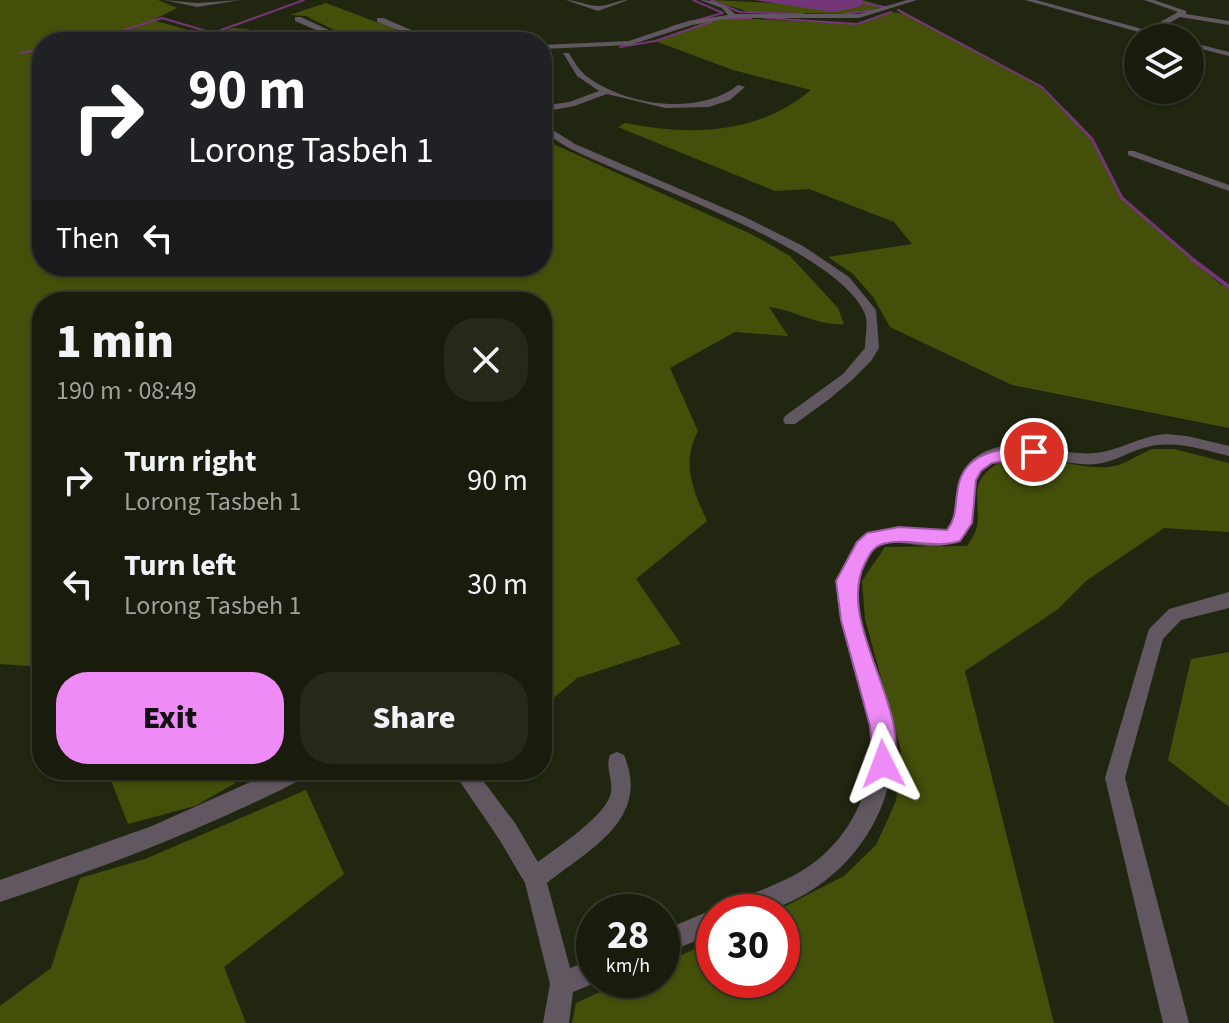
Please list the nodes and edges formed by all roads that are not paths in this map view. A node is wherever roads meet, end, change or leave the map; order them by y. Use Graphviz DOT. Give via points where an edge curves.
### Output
graph roads {
  1 [pos="167,0"];
  2 [pos="238,0"];
  3 [pos="569,0"];
  4 [pos="625,0"];
  5 [pos="703,0"];
  6 [pos="914,0"];
  7 [pos="1028,0"];
  8 [pos="1147,0"];
  9 [pos="1182,15"];
  10 [pos="733,16"];
  11 [pos="298,19"];
  12 [pos="380,20"];
  13 [pos="1229,23"];
  14 [pos="1163,24"];
  15 [pos="1124,26"];
  16 [pos="327,32"];
  17 [pos="411,32"];
  18 [pos="552,47"];
  19 [pos="1204,48"];
  20 [pos="1229,54"];
  21 [pos="566,55"];
  22 [pos="741,87"];
  23 [pos="606,91"];
  24 [pos="552,107"];
  25 [pos="552,133"];
  26 [pos="1131,153"];
  27 [pos="1229,188"];
  28 [pos="790,420"];
  29 [pos="1229,451"];
  30 [pos="1229,600"];
  31 [pos="617,762"];
  32 [pos="280,780"];
  33 [pos="469,780"];
  34 [pos="535,879"];
  35 [pos="0,891"];
  36 [pos="777,894"];
  37 [pos="576,978"];
  38 [pos="562,984"];
  39 [pos="556,1023"];
  40 [pos="1176,1023"];
  1 -- 2 [label="street" via="197,5"];
  3 -- 4 [label="street" via="598,9"];
  5 -- 10 [label="street"];
  6 -- 10 [label="street" via="859,16"];
  7 -- 15 [label="street"];
  8 -- 9 [label="street" via="1177,8"];
  9 -- 13 [label="street"];
  9 -- 14 [label="street"];
  10 -- 18 [label="street" via="630,43"];
  11 -- 16 [label="street"];
  12 -- 17 [label="street"];
  19 -- 20 [label="street"];
  21 -- 23 [label="street" via="583,78"];
  22 -- 23 [label="street" via="722,101 689,106"];
  23 -- 24 [label="street"];
  25 -- 28 [label="street" via="575,150 789,241 825,263 856,293 875,324 872,350"];
  26 -- 27 [label="street"];
  29 -- 36 [label="street" via="1168,439 1099,458 1034,452 988,458 967,480 963,523 953,536 874,538 863,547 846,581 851,620 881,726 883,764 862,822 826,867"];
  30 -- 40 [label="street" via="1175,614 1155,635 1115,778"];
  31 -- 34 [label="street" via="620,803"];
  32 -- 35 [label="street" via="131,848"];
  33 -- 34 [label="street"];
  34 -- 38 [label="street"];
  37 -- 38 [label="street"];
  38 -- 39 [label="street"];
}
